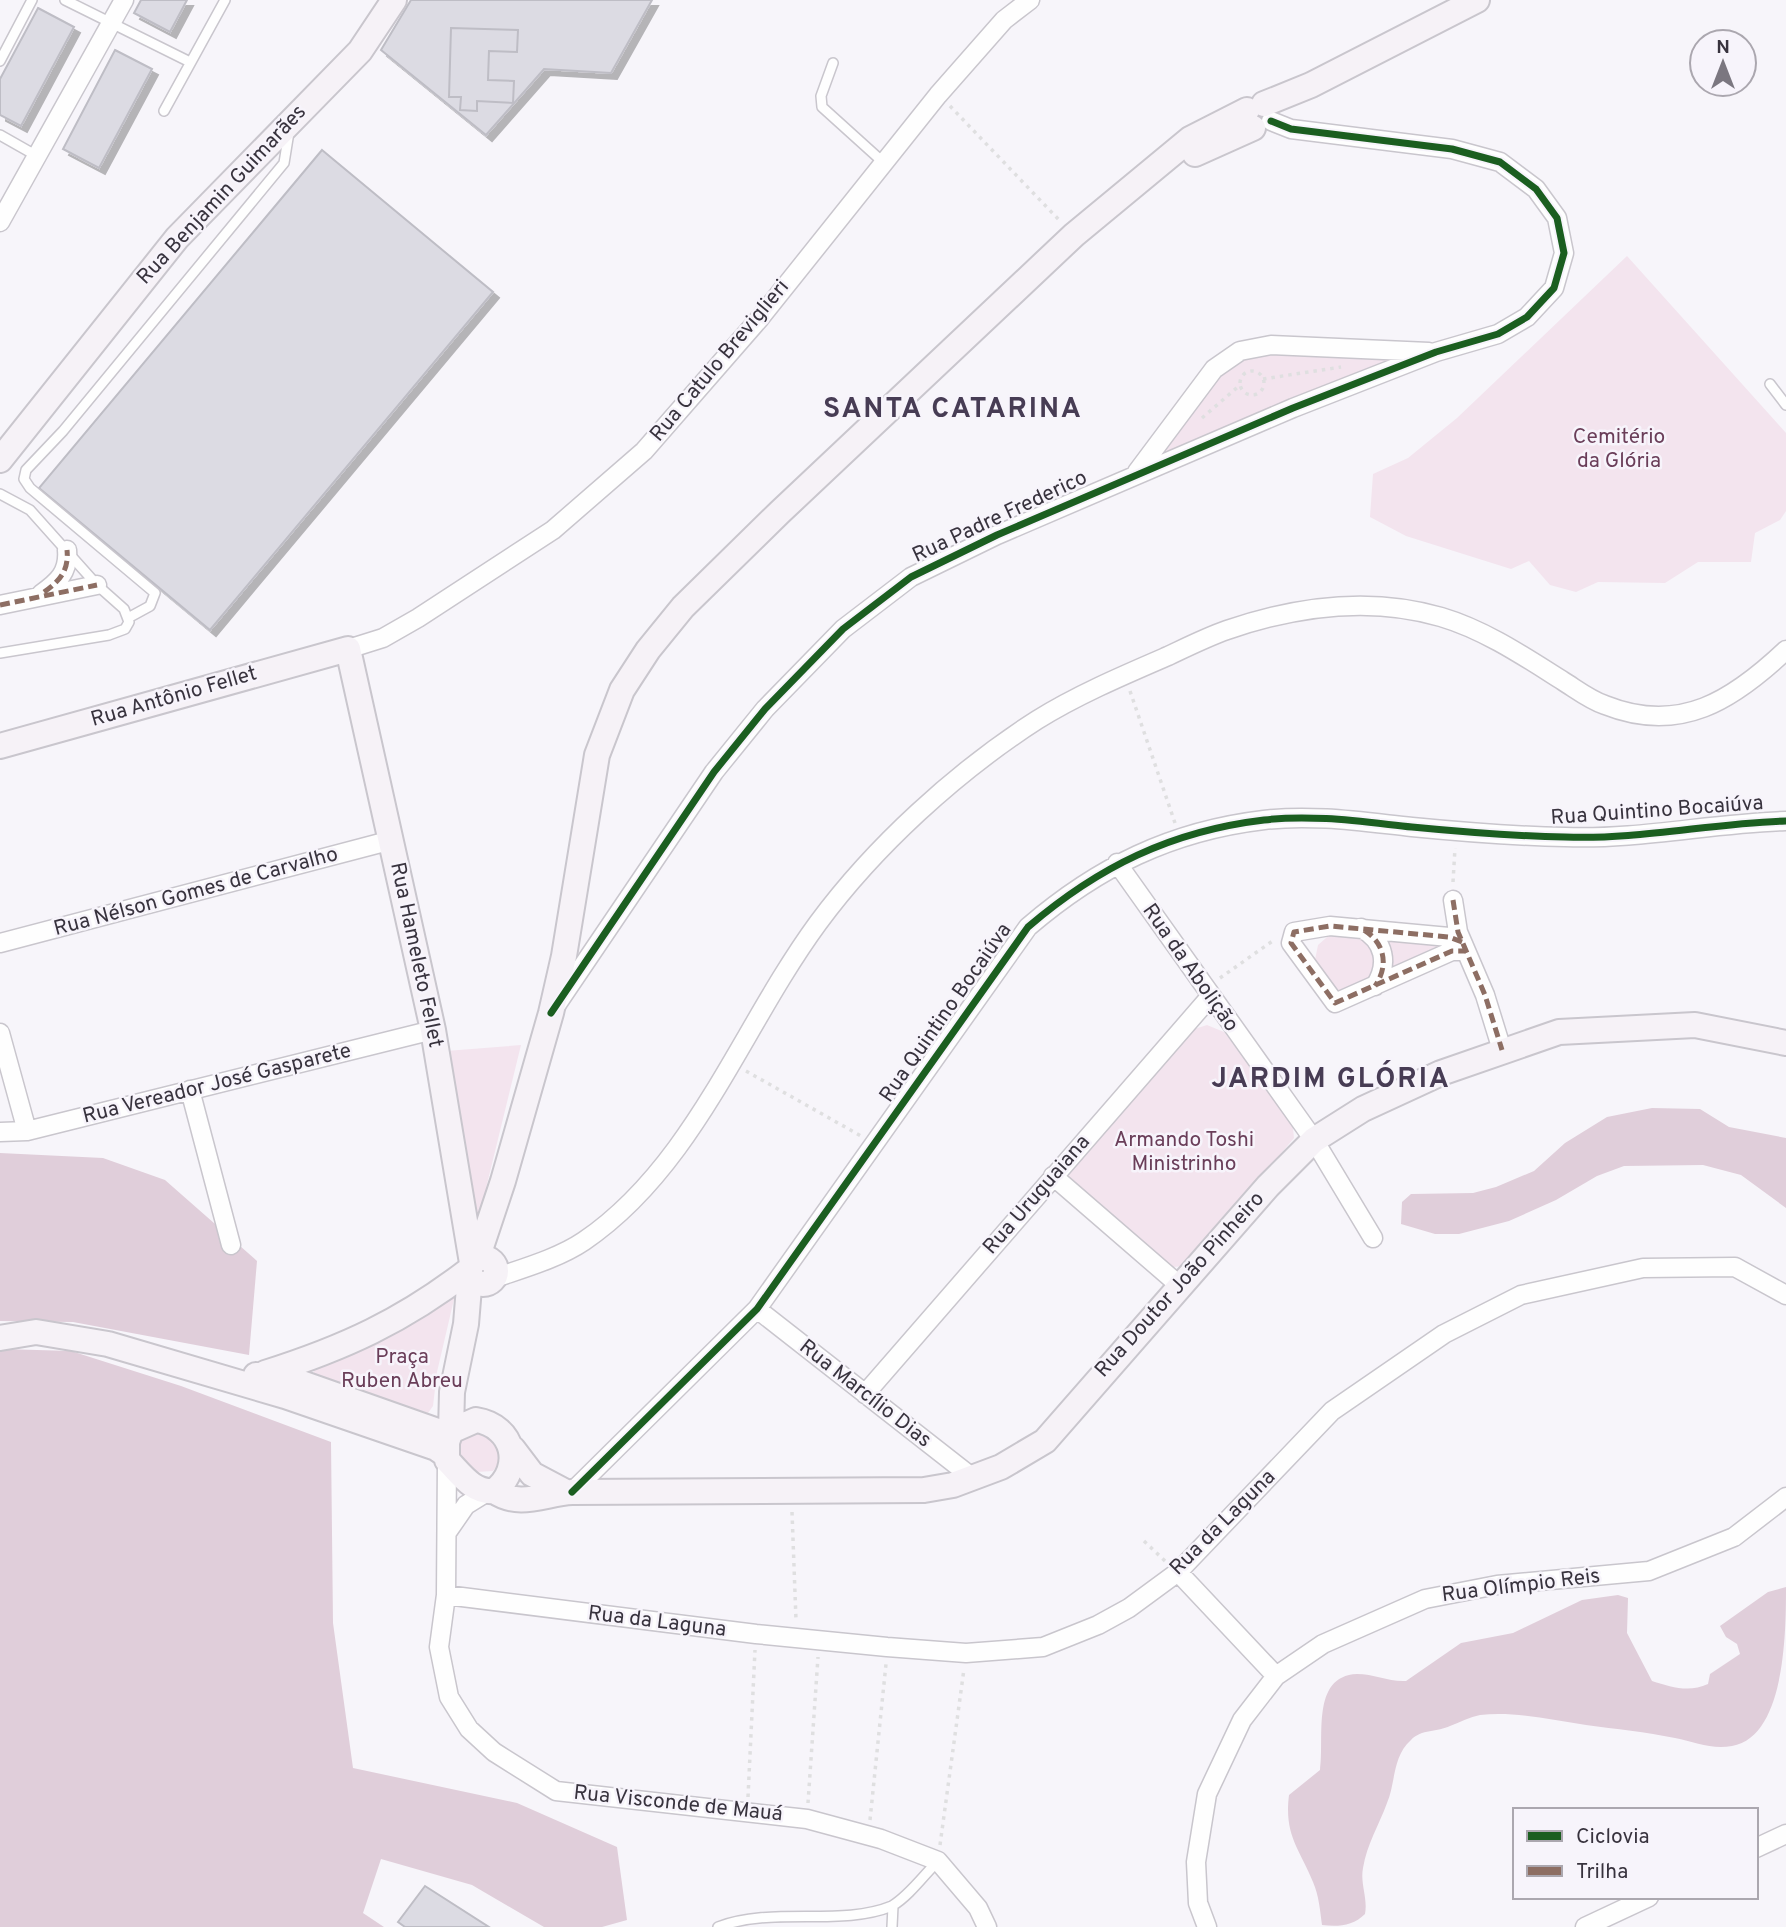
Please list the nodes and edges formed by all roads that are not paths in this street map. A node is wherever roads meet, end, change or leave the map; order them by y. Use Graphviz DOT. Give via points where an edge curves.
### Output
graph roads {
  1 [pos="32,0"];
  2 [pos="65,0"];
  3 [pos="124,0"];
  4 [pos="225,0"];
  5 [pos="394,0"];
  6 [pos="1030,0"];
  7 [pos="1477,0"];
  8 [pos="112,22"];
  9 [pos="0,61"];
  10 [pos="190,62"];
  11 [pos="833,63"];
  12 [pos="164,111"];
  13 [pos="1261,116"];
  14 [pos="290,120"];
  15 [pos="0,135"];
  16 [pos="37,156"];
  17 [pos="884,163"];
  18 [pos="0,222"];
  19 [pos="1436,352"];
  20 [pos="1770,384"];
  21 [pos="1786,405"];
  22 [pos="0,460"];
  23 [pos="1136,474"];
  24 [pos="0,494"];
  25 [pos="67,550"];
  26 [pos="97,585"];
  27 [pos="38,596"];
  28 [pos="0,605"];
  29 [pos="128,618"];
  30 [pos="348,649"];
  31 [pos="1786,650"];
  32 [pos="0,653"];
  33 [pos="0,746"];
  34 [pos="1786,821"];
  35 [pos="392,840"];
  36 [pos="1117,863"];
  37 [pos="1453,900"];
  38 [pos="1361,928"];
  39 [pos="0,943"];
  40 [pos="1464,946"];
  41 [pos="1375,986"];
  42 [pos="1207,993"];
  43 [pos="551,1013"];
  44 [pos="433,1030"];
  45 [pos="0,1034"];
  46 [pos="1786,1043"];
  47 [pos="1502,1050"];
  48 [pos="190,1090"];
  49 [pos="27,1131"];
  50 [pos="0,1132"];
  51 [pos="1314,1140"];
  52 [pos="1053,1177"];
  53 [pos="1373,1238"];
  54 [pos="231,1245"];
  55 [pos="481,1270"];
  56 [pos="1178,1285"];
  57 [pos="1786,1295"];
  58 [pos="757,1309"];
  59 [pos="0,1338"];
  60 [pos="202,1370"];
  61 [pos="455,1371"];
  62 [pos="258,1375"];
  63 [pos="865,1394"];
  64 [pos="476,1420"];
  65 [pos="448,1445"];
  66 [pos="513,1449"];
  67 [pos="973,1478"];
  68 [pos="491,1492"];
  69 [pos="569,1492"];
  70 [pos="1786,1497"];
  71 [pos="448,1531"];
  72 [pos="1172,1567"];
  73 [pos="446,1595"];
  74 [pos="1276,1676"];
  75 [pos="1786,1834"];
  76 [pos="1758,1847"];
  77 [pos="937,1861"];
  78 [pos="1645,1899"];
  79 [pos="893,1906"];
  80 [pos="718,1927"];
  81 [pos="892,1927"];
  82 [pos="987,1927"];
  83 [pos="1207,1927"];
  84 [pos="1585,1927"];
  1 -- 9 [label="lane"];
  2 -- 8 [label="lane"];
  3 -- 8 [label="street"];
  4 -- 10 [label="lane"];
  5 -- 14 [label="street, Rua Benjamin Guimarães" via="360,51"];
  6 -- 17 [label="street, Rua Catulo Breviglieri" via="1004,20"];
  7 -- 13 [label="street" via="1311,85"];
  8 -- 10 [label="lane"];
  8 -- 16 [label="street"];
  10 -- 12 [label="lane"];
  11 -- 17 [label="lane" via="821,96 822,107"];
  13 -- 19 [label="street" via="1313,132 1452,149 1500,162 1536,189 1558,218 1564,253 1554,288 1527,317 1498,334"];
  13 -- 43 [label="street" via="1156,170 1074,235 780,512 683,607 648,650 622,690 597,755"];
  14 -- 22 [label="street, Rua Benjamin Guimarães" via="177,238"];
  14 -- 29 [label="lane" via="284,163 24,474 30,488 155,593 150,606"];
  15 -- 16 [label="lane"];
  16 -- 18 [label="street"];
  17 -- 30 [label="street, Rua Catulo Breviglieri" via="734,350 644,452 553,530 418,618 383,638"];
  19 -- 23 [label="street, Rua Padre Frederico"];
  19 -- 23 [label="street" via="1271,345 1240,351 1214,369"];
  20 -- 21 [label="lane"];
  23 -- 43 [label="street, Rua Padre Frederico" via="911,577 843,629 765,709 714,772"];
  24 -- 25 [label="lane" via="30,510"];
  25 -- 26 [label="lane"];
  25 -- 27 [label="street" via="68,564 57,582"];
  26 -- 27 [label="street"];
  26 -- 29 [label="lane"];
  27 -- 28 [label="street"];
  29 -- 32 [label="lane" via="125,629 109,635"];
  30 -- 33 [label="street, Rua Antônio Fellet"];
  30 -- 35 [label="street, Rua Hameleto Fellet"];
  31 -- 55 [label="street" via="1755,680 1720,703 1681,714 1635,714 1603,705 1504,644 1446,618 1392,604 1340,605 1227,630 1125,676 1038,719 960,777 872,857 819,922 672,1158 629,1205 581,1243"];
  34 -- 36 [label="street, Rua Quintino Bocaiúva" via="1727,822 1569,838 1338,819 1266,819 1196,831"];
  35 -- 39 [label="street, Rua Nélson Gomes de Carvalho"];
  35 -- 44 [label="street, Rua Hameleto Fellet"];
  36 -- 42 [label="street, Rua da Abolição"];
  36 -- 58 [label="street, Rua Quintino Bocaiúva" via="1065,896 1028,927"];
  37 -- 40 [label="street"];
  38 -- 40 [label="street" via="1449,937"];
  38 -- 41 [label="street" via="1381,948 1383,970"];
  38 -- 41 [label="street" via="1316,926 1296,934 1291,943 1335,1003"];
  40 -- 41 [label="street"];
  40 -- 47 [label="street"];
  42 -- 51 [label="street, Rua da Abolição"];
  42 -- 52 [label="street, Rua Uruguaiana"];
  43 -- 55 [label="street" via="493,1209"];
  44 -- 48 [label="street, Rua Vereador José Gasparete"];
  44 -- 55 [label="street, Rua Hameleto Fellet"];
  45 -- 49 [label="street"];
  46 -- 47 [label="street, Rua Doutor João Pinheiro" via="1695,1025 1559,1032"];
  47 -- 51 [label="street, Rua Doutor João Pinheiro" via="1363,1109"];
  48 -- 49 [label="street, Rua Vereador José Gasparete"];
  48 -- 54 [label="street"];
  49 -- 50 [label="street, Rua Vereador José Gasparete"];
  51 -- 53 [label="street, Rua da Abolição"];
  51 -- 56 [label="street, Rua Doutor João Pinheiro"];
  52 -- 56 [label="street"];
  52 -- 63 [label="street, Rua Uruguaiana"];
  55 -- 61 [label="street, Rua Visconde de Mauá"];
  55 -- 62 [label="street" via="361,1340"];
  56 -- 67 [label="street, Rua Doutor João Pinheiro" via="1045,1440"];
  57 -- 72 [label="street, Rua da Laguna" via="1735,1267 1643,1268 1521,1295 1444,1334 1332,1411"];
  58 -- 63 [label="street, Rua Marcílio Dias"];
  58 -- 69 [label="street, Rua Quintino Bocaiúva"];
  59 -- 60 [label="street" via="36,1332 108,1344"];
  60 -- 62 [label="street"];
  60 -- 65 [label="street" via="436,1448"];
  61 -- 64 [label="street" via="460,1392"];
  61 -- 65 [label="street, Rua Visconde de Mauá"];
  62 -- 65 [label="street" via="293,1380"];
  63 -- 67 [label="street, Rua Marcílio Dias"];
  64 -- 65 [label="street"];
  64 -- 66 [label="street" via="492,1425"];
  65 -- 68 [label="street" via="471,1484"];
  65 -- 71 [label="street, Rua Visconde de Mauá"];
  66 -- 68 [label="street" via="509,1474"];
  66 -- 69 [label="street, Rua Doutor João Pinheiro" via="532,1474"];
  67 -- 69 [label="street, Rua Doutor João Pinheiro" via="924,1490"];
  68 -- 69 [label="street, Rua Doutor João Pinheiro" via="515,1499 547,1499"];
  68 -- 71 [label="street" via="466,1505"];
  70 -- 74 [label="street, Rua Olímpio Reis" via="1734,1536 1649,1571 1497,1584 1425,1599 1323,1644"];
  71 -- 73 [label="street, Rua Visconde de Mauá"];
  72 -- 73 [label="street, Rua da Laguna" via="1129,1608 1098,1625 1042,1647 967,1653 797,1639"];
  72 -- 74 [label="street"];
  73 -- 77 [label="street, Rua Visconde de Mauá" via="439,1647 449,1697 469,1729 494,1752 556,1791 807,1819"];
  74 -- 83 [label="street, Rua Olímpio Reis" via="1242,1720 1208,1794 1196,1862 1198,1903"];
  75 -- 76 [label="street"];
  77 -- 79 [label="lane"];
  77 -- 82 [label="street, Rua Visconde de Mauá" via="978,1908"];
  78 -- 84 [label="street"];
  79 -- 80 [label="lane" via="859,1920 775,1920"];
  79 -- 81 [label="lane"];
}
